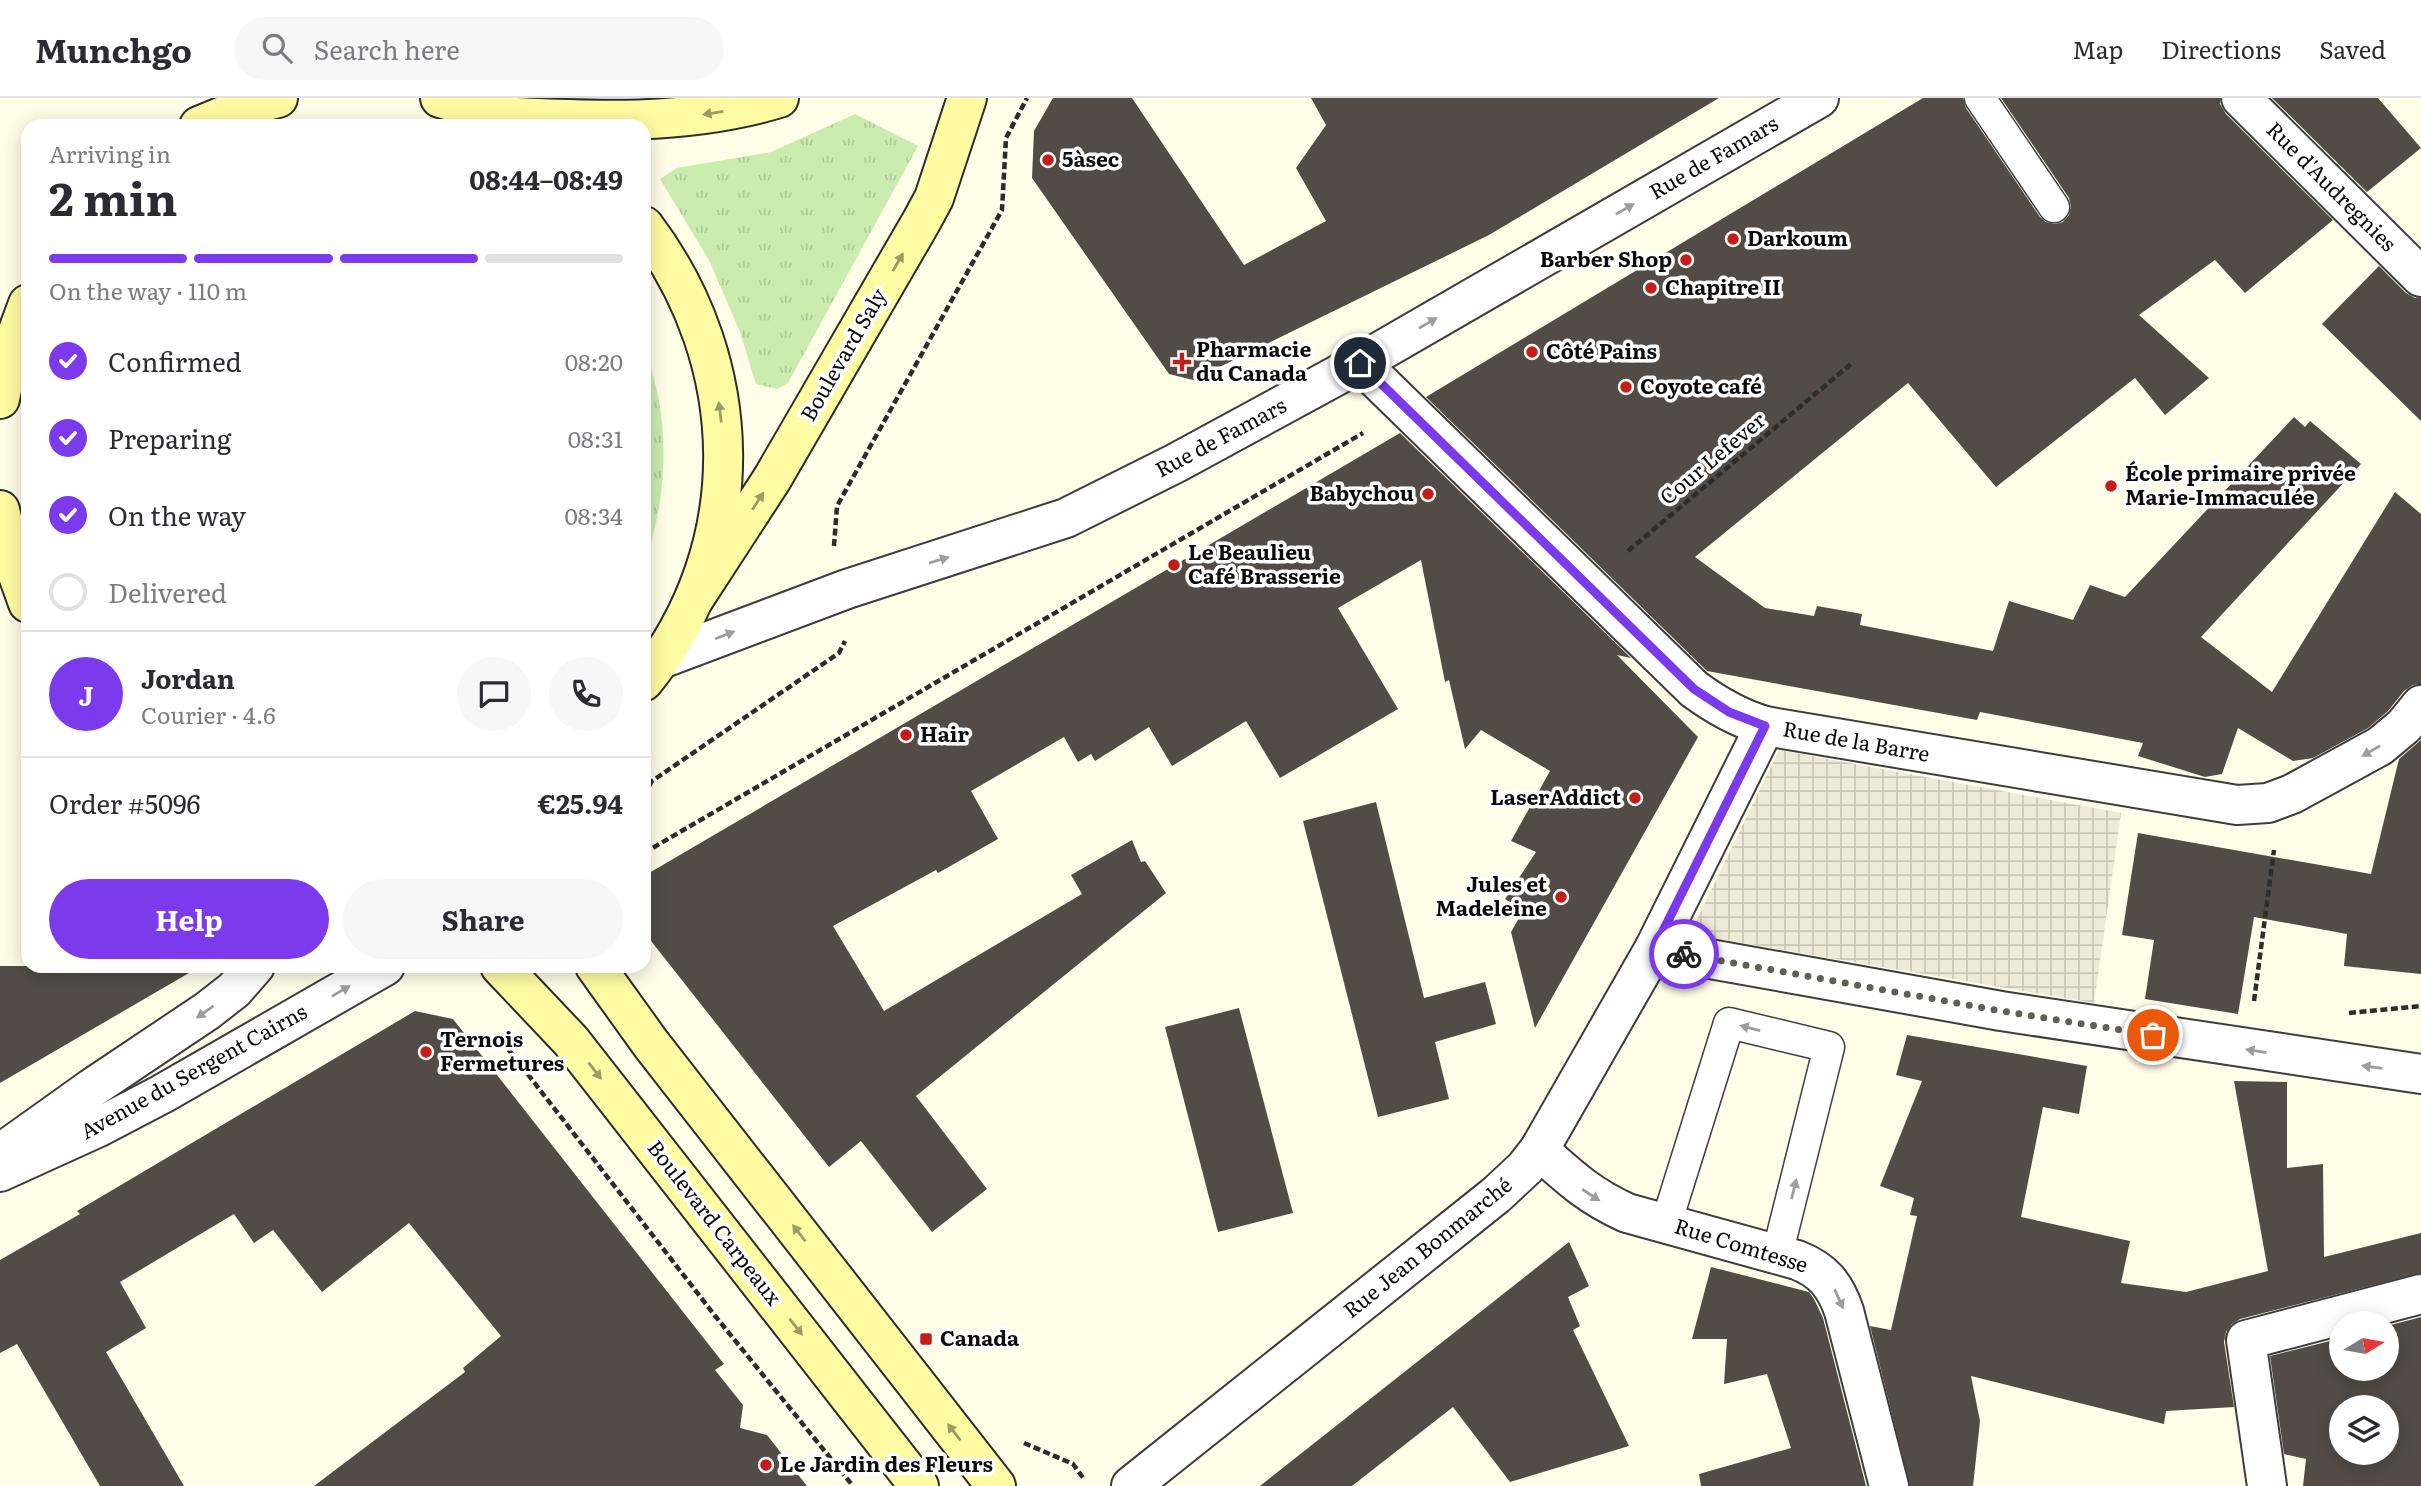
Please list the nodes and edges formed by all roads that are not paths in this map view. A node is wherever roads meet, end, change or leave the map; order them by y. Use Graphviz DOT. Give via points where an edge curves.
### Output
graph roads {
  1 [pos="278,98"];
  2 [pos="440,98"];
  3 [pos="779,98"];
  4 [pos="967,98"];
  5 [pos="1819,98"];
  6 [pos="1980,98"];
  7 [pos="2241,98"];
  8 [pos="216,119"];
  9 [pos="502,119"];
  10 [pos="631,119"];
  11 [pos="2054,207"];
  12 [pos="651,236"];
  13 [pos="2421,277"];
  14 [pos="21,323"];
  15 [pos="1360,363"];
  16 [pos="0,399"];
  17 [pos="2,525"];
  18 [pos="18,597"];
  19 [pos="694,599"];
  20 [pos="652,670"];
  21 [pos="2421,705"];
  22 [pos="1765,726"];
  23 [pos="1654,949"];
  24 [pos="249,973"];
  25 [pos="373,973"];
  26 [pos="507,973"];
  27 [pos="600,973"];
  28 [pos="2421,1074"];
  29 [pos="1539,1150"];
  30 [pos="0,1154"];
  31 [pos="0,1172"];
  32 [pos="1666,1224"];
  33 [pos="1777,1255"];
  34 [pos="2421,1294"];
  35 [pos="919,1486"];
  36 [pos="996,1486"];
  37 [pos="1131,1486"];
  38 [pos="1889,1486"];
  39 [pos="2267,1486"];
  1 -- 8 [label="main road"];
  2 -- 9 [label="main road"];
  3 -- 10 [label="main road, one-way" via="676,118"];
  19 -- 4 [label="main road, Boulevard Saly, one-way" via="772,479 921,222 934,198"];
  15 -- 5 [label="street, Rue de Famars, one-way"];
  6 -- 11 [label="lane"];
  7 -- 13 [label="street, Rue d'Audregnies"];
  19 -- 12 [label="main road, one-way" via="721,500 721,416 697,317"];
  14 -- 16 [label="main road"];
  20 -- 15 [label="street, Rue de Famars, one-way" via="847,589 1066,518"];
  15 -- 22 [label="street, Rue de la Barre" via="1694,689 1729,712"];
  17 -- 18 [label="main road"];
  19 -- 20 [label="main road"];
  21 -- 22 [label="street, Rue de la Barre, one-way" via="2380,746 2280,800 2254,805"];
  22 -- 23 [label="street, Rue Jean Bonmarché"];
  28 -- 23 [label="street, one-way" via="2001,1011"];
  23 -- 29 [label="street, Rue Jean Bonmarché"];
  24 -- 30 [label="street, Avenue du Sergent Cairns, one-way" via="207,1011"];
  31 -- 25 [label="street, Avenue du Sergent Cairns, one-way" via="162,1094"];
  26 -- 35 [label="main road, Boulevard Carpeaux, one-way" via="571,1041"];
  36 -- 27 [label="main road, one-way"];
  29 -- 32 [label="street, Rue Comtesse, one-way" via="1603,1203"];
  29 -- 37 [label="street, Rue Jean Bonmarché" via="1496,1195"];
  32 -- 33 [label="street, Rue Comtesse"];
  33 -- 32 [label="lane, one-way" via="1829,1047 1728,1023"];
  33 -- 38 [label="street, Rue Comtesse, one-way" via="1821,1272 1838,1294"];
  34 -- 39 [label="street" via="2246,1340"];
}
